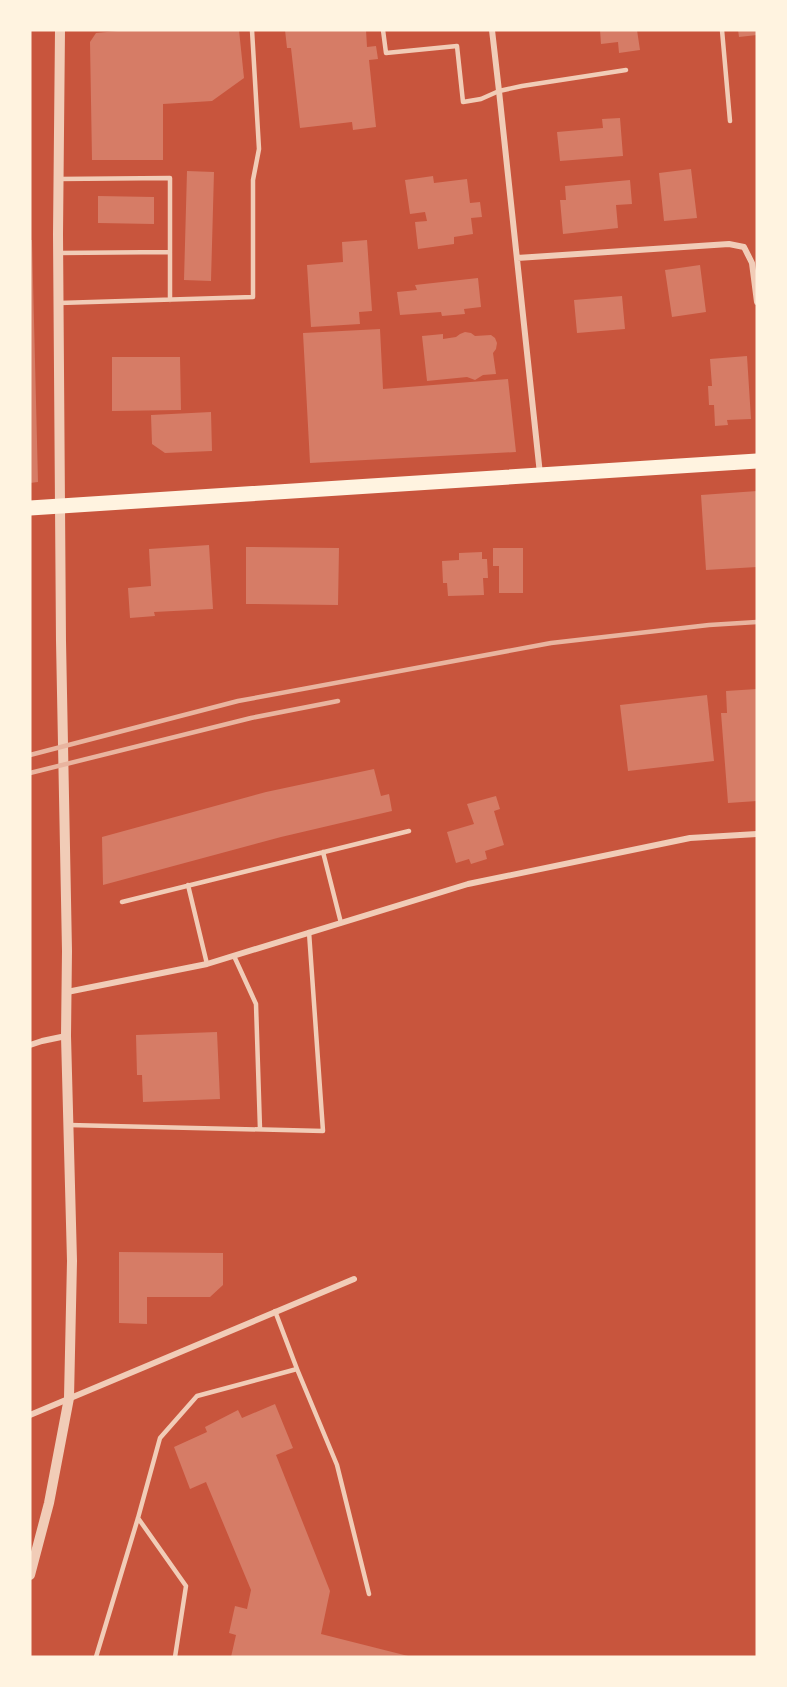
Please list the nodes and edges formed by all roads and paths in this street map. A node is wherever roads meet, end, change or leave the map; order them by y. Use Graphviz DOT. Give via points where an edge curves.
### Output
graph roads {
  1 [pos="60,30"];
  2 [pos="252,30"];
  3 [pos="383,30"];
  4 [pos="492,30"];
  5 [pos="722,30"];
  6 [pos="626,70"];
  7 [pos="500,91"];
  8 [pos="730,121"];
  9 [pos="58,179"];
  10 [pos="170,252"];
  11 [pos="58,253"];
  12 [pos="518,258"];
  13 [pos="170,300"];
  14 [pos="757,302"];
  15 [pos="58,303"];
  16 [pos="757,461"];
  17 [pos="540,475"];
  18 [pos="60,507"];
  19 [pos="30,508"];
  20 [pos="409,831"];
  21 [pos="757,834"];
  22 [pos="323,852"];
  23 [pos="188,885"];
  24 [pos="122,902"];
  25 [pos="341,923"];
  26 [pos="309,933"];
  27 [pos="234,956"];
  28 [pos="207,964"];
  29 [pos="67,992"];
  30 [pos="66,1035"];
  31 [pos="30,1045"];
  32 [pos="69,1125"];
  33 [pos="260,1129"];
  34 [pos="354,1279"];
  35 [pos="275,1311"];
  36 [pos="297,1369"];
  37 [pos="69,1398"];
  38 [pos="30,1415"];
  39 [pos="138,1518"];
  40 [pos="30,1575"];
  41 [pos="369,1594"];
  42 [pos="96,1657"];
  43 [pos="175,1657"];
  1 -- 9 [label="street"];
  2 -- 13 [label="lane" via="259,150 253,180 253,297"];
  3 -- 7 [label="lane" via="386,53 457,46 463,102"];
  4 -- 7 [label="street"];
  5 -- 8 [label="lane"];
  6 -- 7 [label="lane"];
  7 -- 12 [label="street"];
  9 -- 10 [label="lane" via="170,178"];
  9 -- 11 [label="street"];
  10 -- 11 [label="lane"];
  10 -- 13 [label="lane"];
  11 -- 15 [label="street"];
  12 -- 14 [label="street" via="729,244 744,247 752,263"];
  12 -- 17 [label="street"];
  13 -- 15 [label="lane"];
  15 -- 18 [label="street"];
  16 -- 17 [label="main road"];
  17 -- 18 [label="main road"];
  18 -- 19 [label="main road"];
  18 -- 29 [label="street"];
  20 -- 22 [label="lane"];
  21 -- 25 [label="street" via="690,838 468,884"];
  22 -- 23 [label="lane"];
  22 -- 25 [label="lane"];
  23 -- 24 [label="lane"];
  23 -- 28 [label="lane"];
  25 -- 26 [label="street"];
  26 -- 27 [label="street"];
  26 -- 33 [label="lane" via="323,1131"];
  27 -- 28 [label="street"];
  27 -- 33 [label="lane" via="256,1004"];
  28 -- 29 [label="street"];
  29 -- 30 [label="street"];
  30 -- 31 [label="street"];
  30 -- 32 [label="street"];
  32 -- 33 [label="lane"];
  32 -- 37 [label="street" via="72,1261"];
  34 -- 35 [label="street"];
  35 -- 36 [label="lane"];
  35 -- 37 [label="street"];
  36 -- 39 [label="lane" via="197,1396 160,1438"];
  36 -- 41 [label="lane" via="337,1466"];
  37 -- 38 [label="street"];
  37 -- 40 [label="street" via="49,1503"];
  39 -- 42 [label="lane"];
  39 -- 43 [label="lane" via="186,1586"];
}
